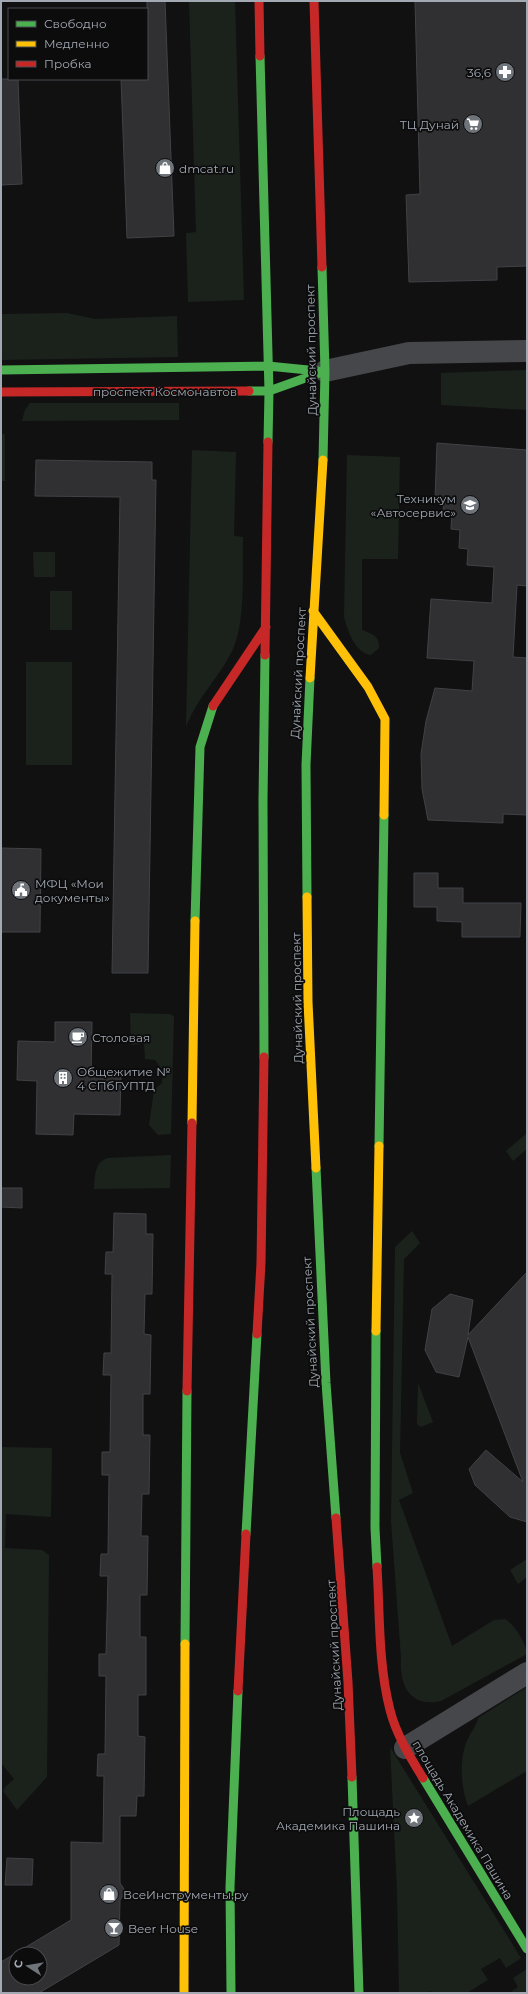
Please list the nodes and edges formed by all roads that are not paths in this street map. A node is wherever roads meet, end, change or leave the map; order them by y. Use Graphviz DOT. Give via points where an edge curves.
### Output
graph roads {
  1 [pos="259,1"];
  2 [pos="314,1"];
  3 [pos="527,351"];
  4 [pos="268,366"];
  5 [pos="1,370"];
  6 [pos="325,372"];
  7 [pos="269,391"];
  8 [pos="1,392"];
  9 [pos="313,611"];
  10 [pos="266,627"];
  11 [pos="527,1673"];
  12 [pos="405,1748"];
  13 [pos="527,1949"];
  14 [pos="183,1983"];
  15 [pos="178,1993"];
  16 [pos="184,1993"];
  17 [pos="231,1993"];
  18 [pos="359,1993"];
  1 -- 4 [label="main road"];
  2 -- 6 [label="main road, Дунайский проспект"];
  3 -- 6 [label="street, проспект Космонавтов" via="409,353"];
  4 -- 5 [label="main road, проспект Космонавтов"];
  4 -- 6 [label="main road, проспект Космонавтов"];
  4 -- 7 [label="main road"];
  6 -- 7 [label="main road, проспект Космонавтов"];
  6 -- 9 [label="main road, Дунайский проспект" via="324,444"];
  7 -- 8 [label="main road, проспект Космонавтов"];
  7 -- 10 [label="main road"];
  9 -- 12 [label="main road, площадь Академика Пашина" via="368,687 385,719 375,1528 386,1697"];
  9 -- 18 [label="main road, Дунайский проспект" via="306,765 308,1002 325,1375 348,1682 356,1851"];
  10 -- 14 [label="main road" via="211,710 200,747 198,772 185,1489 186,1832"];
  10 -- 17 [label="main road" via="261,1263 238,1684 230,1887"];
  11 -- 12 [label="street"];
  12 -- 13 [label="main road, площадь Академика Пашина"];
  14 -- 15 [label="main road"];
  14 -- 16 [label="main road"];
}
